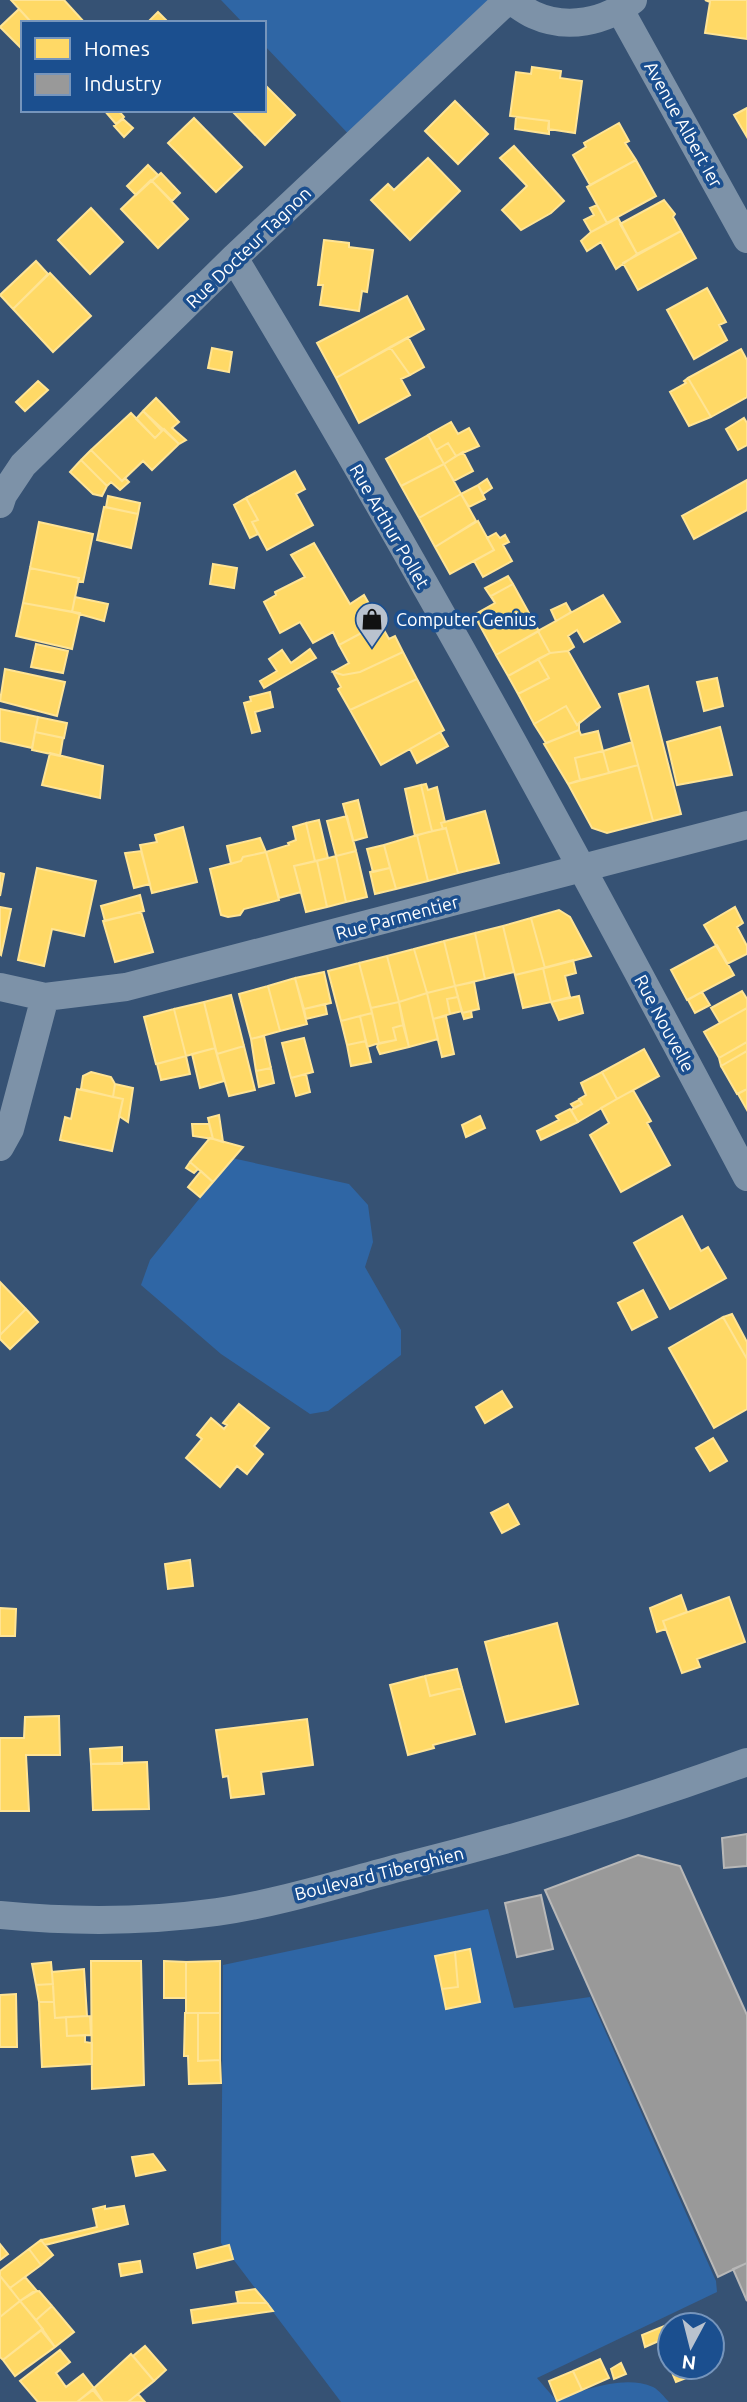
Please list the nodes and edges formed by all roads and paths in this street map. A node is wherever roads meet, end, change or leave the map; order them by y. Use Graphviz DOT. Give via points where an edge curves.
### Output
graph roads {
  1 [pos="509,0"];
  2 [pos="627,5"];
  3 [pos="747,239"];
  4 [pos="234,258"];
  5 [pos="0,504"];
  6 [pos="747,825"];
  7 [pos="583,868"];
  8 [pos="0,987"];
  9 [pos="45,997"];
  10 [pos="3,1134"];
  11 [pos="747,1177"];
  12 [pos="747,1762"];
  13 [pos="0,1915"];
  1 -- 2 [label="street" via="534,15 562,23 592,21"];
  1 -- 4 [label="street, Rue Docteur Tagnon"];
  2 -- 3 [label="street, Avenue Albert Ier"];
  4 -- 5 [label="street, Rue Docteur Tagnon" via="23,465"];
  4 -- 7 [label="street, Rue Arthur Pollet"];
  6 -- 7 [label="street, Rue Parmentier"];
  7 -- 9 [label="street, Rue Parmentier" via="126,987"];
  7 -- 11 [label="street, Rue Nouvelle"];
  8 -- 9 [label="street, Rue Parmentier"];
  9 -- 10 [label="street"];
  12 -- 13 [label="street, Boulevard Tiberghien" via="495,1844 263,1903 129,1920"];
}
